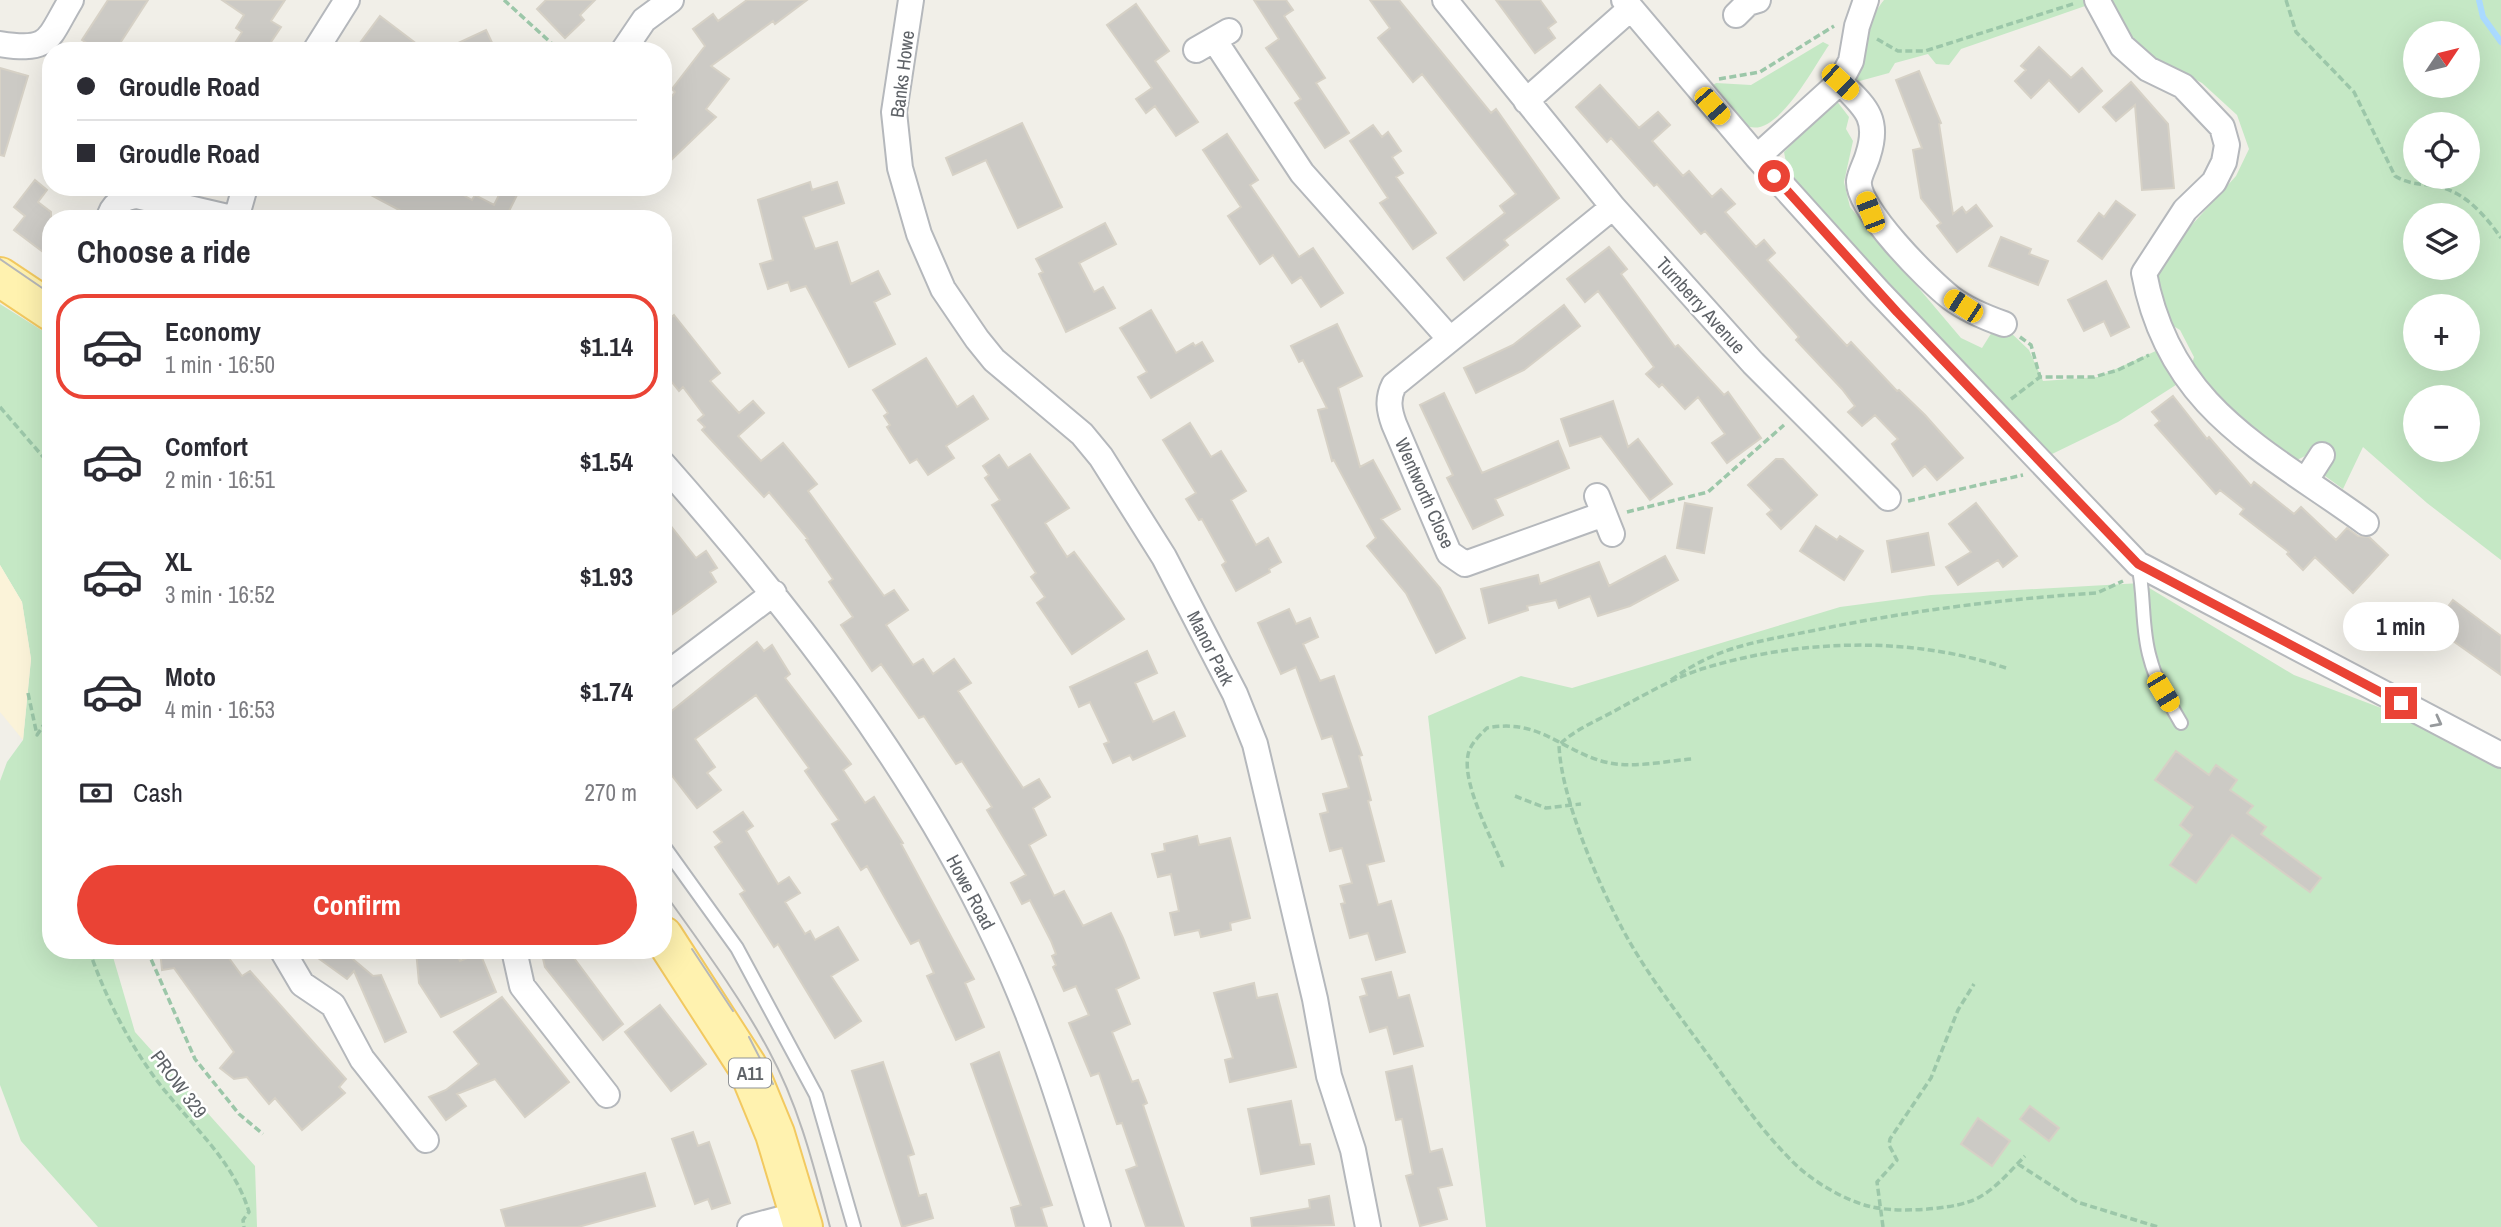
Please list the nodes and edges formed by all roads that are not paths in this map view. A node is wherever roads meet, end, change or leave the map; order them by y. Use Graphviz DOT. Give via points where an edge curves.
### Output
graph roads {
  1 [pos="71,0"];
  2 [pos="347,0"];
  3 [pos="671,0"];
  4 [pos="911,0"];
  5 [pos="1445,0"];
  6 [pos="1758,0"];
  7 [pos="1866,0"];
  8 [pos="2097,0"];
  9 [pos="1627,4"];
  10 [pos="1736,15"];
  11 [pos="1213,40"];
  12 [pos="46,42"];
  13 [pos="321,42"];
  14 [pos="628,42"];
  15 [pos="0,44"];
  16 [pos="42,44"];
  17 [pos="1840,82"];
  18 [pos="1525,102"];
  19 [pos="898,147"];
  20 [pos="1757,157"];
  21 [pos="137,196"];
  22 [pos="137,196"];
  23 [pos="1613,207"];
  24 [pos="114,210"];
  25 [pos="197,210"];
  26 [pos="0,278"];
  27 [pos="42,305"];
  28 [pos="2004,324"];
  29 [pos="1449,338"];
  30 [pos="2322,455"];
  31 [pos="672,474"];
  32 [pos="2306,481"];
  33 [pos="1888,498"];
  34 [pos="1604,515"];
  35 [pos="2366,523"];
  36 [pos="2138,564"];
  37 [pos="775,593"];
  38 [pos="672,670"];
  39 [pos="2181,723"];
  40 [pos="2501,755"];
  41 [pos="672,858"];
  42 [pos="672,950"];
  43 [pos="287,959"];
  44 [pos="516,959"];
  45 [pos="607,1095"];
  46 [pos="426,1140"];
  47 [pos="801,1221"];
  48 [pos="750,1227"];
  49 [pos="854,1227"];
  50 [pos="1097,1227"];
  51 [pos="1368,1227"];
  1 -- 12 [label="street"];
  2 -- 13 [label="street"];
  3 -- 14 [label="street" via="644,20"];
  4 -- 19 [label="street, Banks Howe" via="894,112"];
  5 -- 18 [label="street, Turnberry Avenue"];
  6 -- 10 [label="street"];
  7 -- 17 [label="street" via="1851,61"];
  8 -- 32 [label="street" via="2122,46 2148,69 2183,86 2222,127 2227,145 2214,182 2185,210 2144,273 2149,302 2167,346 2222,420"];
  9 -- 18 [label="street"];
  9 -- 20 [label="street"];
  11 -- 29 [label="street" via="1302,173"];
  15 -- 16 [label="street" via="30,49"];
  17 -- 20 [label="street"];
  17 -- 28 [label="street" via="1867,108 1874,134 1858,182 1870,212 1949,296 1977,315"];
  18 -- 23 [label="street, Turnberry Avenue"];
  19 -- 51 [label="street, Manor Park" via="919,234 943,289 994,360 1082,433 1101,457 1164,557 1234,694 1255,744 1329,1076 1353,1150"];
  20 -- 36 [label="street"];
  21 -- 24 [label="street" via="127,197"];
  22 -- 25 [label="street"];
  23 -- 29 [label="street, Wentworth Close"];
  23 -- 33 [label="street, Turnberry Avenue" via="1754,363"];
  26 -- 27 [label="main road"];
  29 -- 34 [label="street, Wentworth Close" via="1394,385 1389,411 1449,553 1465,564"];
  30 -- 32 [label="street"];
  31 -- 37 [label="street, Howe Road"];
  32 -- 35 [label="street"];
  36 -- 39 [label="lane" via="2149,656"];
  36 -- 40 [label="street, one-way"];
  37 -- 38 [label="street"];
  37 -- 50 [label="street, Howe Road" via="908,781 957,863 1026,1011 1057,1094"];
  41 -- 49 [label="lane" via="737,948 816,1096"];
  42 -- 47 [label="main road, A11" via="747,1066 775,1134"];
  43 -- 46 [label="street" via="302,984 333,1005 362,1059"];
  44 -- 45 [label="street" via="522,986"];
  47 -- 48 [label="street"];
}
